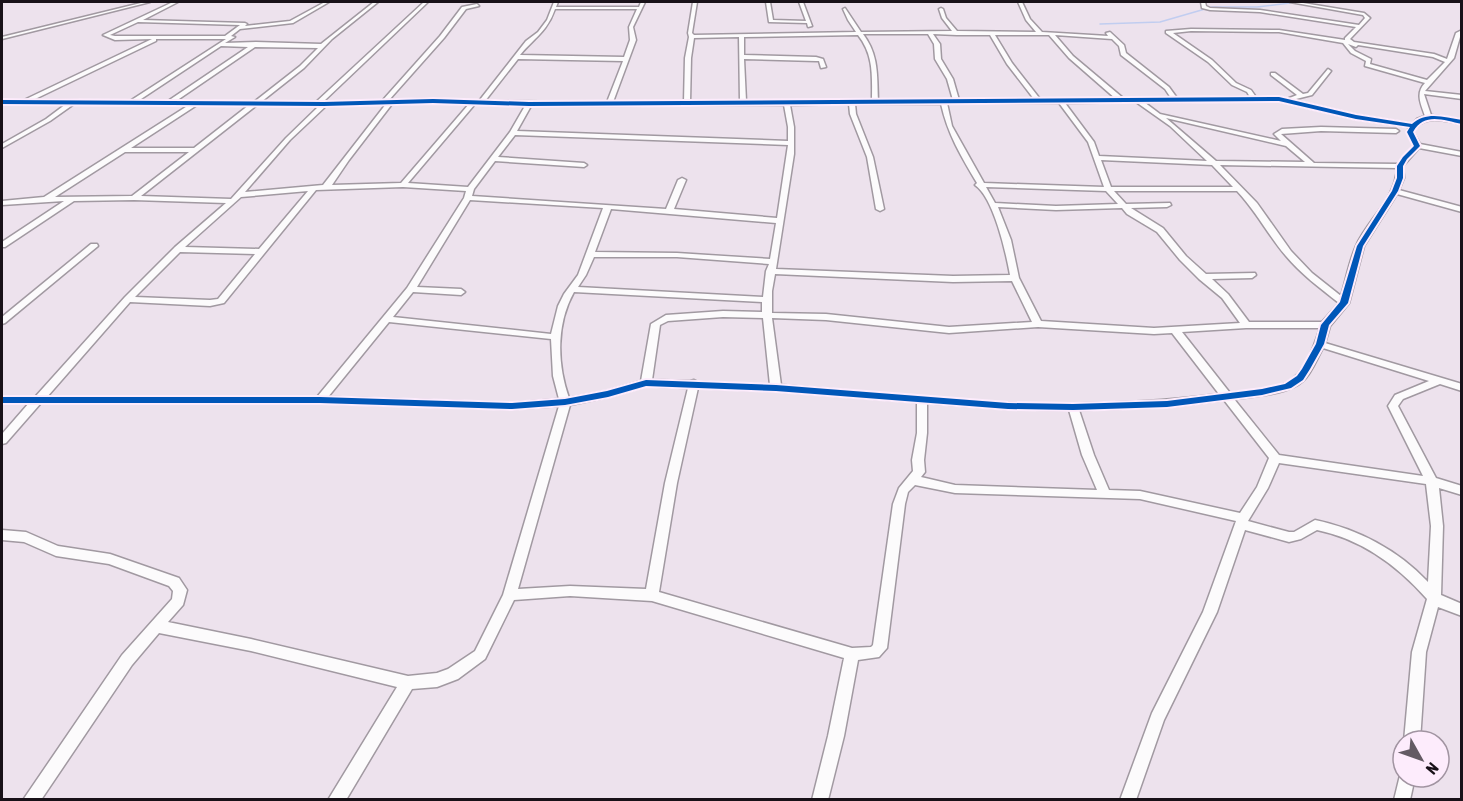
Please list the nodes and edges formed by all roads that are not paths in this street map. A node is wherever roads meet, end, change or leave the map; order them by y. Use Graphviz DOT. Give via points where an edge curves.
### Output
graph roads {
  1 [pos="148,2"];
  2 [pos="176,2"];
  3 [pos="327,2"];
  4 [pos="376,2"];
  5 [pos="426,2"];
  6 [pos="556,2"];
  7 [pos="695,2"];
  8 [pos="768,2"];
  9 [pos="801,2"];
  10 [pos="1020,2"];
  11 [pos="1203,2"];
  12 [pos="1292,2"];
  13 [pos="477,5"];
  14 [pos="642,5"];
  15 [pos="554,8"];
  16 [pos="845,9"];
  17 [pos="941,9"];
  18 [pos="137,21"];
  19 [pos="808,22"];
  20 [pos="1358,26"];
  21 [pos="240,28"];
  22 [pos="1103,30"];
  23 [pos="1461,31"];
  24 [pos="930,33"];
  25 [pos="1040,33"];
  26 [pos="813,34"];
  27 [pos="858,34"];
  28 [pos="957,34"];
  29 [pos="992,34"];
  30 [pos="1051,34"];
  31 [pos="227,36"];
  32 [pos="741,36"];
  33 [pos="159,37"];
  34 [pos="692,37"];
  35 [pos="2,38"];
  36 [pos="1113,38"];
  37 [pos="1460,39"];
  38 [pos="1345,43"];
  39 [pos="255,44"];
  40 [pos="219,45"];
  41 [pos="1356,45"];
  42 [pos="321,46"];
  43 [pos="516,57"];
  44 [pos="743,57"];
  45 [pos="627,59"];
  46 [pos="1450,59"];
  47 [pos="823,67"];
  48 [pos="1328,70"];
  49 [pos="1273,74"];
  50 [pos="1428,82"];
  51 [pos="1249,91"];
  52 [pos="1422,92"];
  53 [pos="1303,97"];
  54 [pos="1461,97"];
  55 [pos="1175,99"];
  56 [pos="1279,99"];
  57 [pos="1038,100"];
  58 [pos="1059,100"];
  59 [pos="1121,100"];
  60 [pos="1137,100"];
  61 [pos="1255,100"];
  62 [pos="875,101"];
  63 [pos="943,101"];
  64 [pos="956,101"];
  65 [pos="2,102"];
  66 [pos="24,102"];
  67 [pos="73,102"];
  68 [pos="387,102"];
  69 [pos="478,102"];
  70 [pos="610,102"];
  71 [pos="687,102"];
  72 [pos="852,102"];
  73 [pos="132,103"];
  74 [pos="169,103"];
  75 [pos="255,103"];
  76 [pos="743,103"];
  77 [pos="787,103"];
  78 [pos="195,104"];
  79 [pos="321,104"];
  80 [pos="529,104"];
  81 [pos="1156,113"];
  82 [pos="1428,116"];
  83 [pos="1356,117"];
  84 [pos="1461,122"];
  85 [pos="1413,126"];
  86 [pos="1396,130"];
  87 [pos="513,133"];
  88 [pos="791,143"];
  89 [pos="1415,143"];
  90 [pos="1288,145"];
  91 [pos="2,146"];
  92 [pos="125,150"];
  93 [pos="196,150"];
  94 [pos="1461,154"];
  95 [pos="1097,158"];
  96 [pos="494,159"];
  97 [pos="1214,163"];
  98 [pos="584,165"];
  99 [pos="1313,165"];
  100 [pos="1400,165"];
  101 [pos="682,180"];
  102 [pos="403,184"];
  103 [pos="979,185"];
  104 [pos="314,188"];
  105 [pos="325,188"];
  106 [pos="1108,189"];
  107 [pos="1240,189"];
  108 [pos="1395,191"];
  109 [pos="469,194"];
  110 [pos="134,198"];
  111 [pos="236,198"];
  112 [pos="46,199"];
  113 [pos="71,200"];
  114 [pos="2,203"];
  115 [pos="1123,204"];
  116 [pos="993,205"];
  117 [pos="1167,205"];
  118 [pos="608,206"];
  119 [pos="880,209"];
  120 [pos="1461,210"];
  121 [pos="669,212"];
  122 [pos="779,221"];
  123 [pos="2,245"];
  124 [pos="94,246"];
  125 [pos="178,249"];
  126 [pos="260,252"];
  127 [pos="590,254"];
  128 [pos="774,262"];
  129 [pos="770,271"];
  130 [pos="1252,275"];
  131 [pos="1202,277"];
  132 [pos="1015,278"];
  133 [pos="411,289"];
  134 [pos="572,289"];
  135 [pos="461,292"];
  136 [pos="128,299"];
  137 [pos="768,300"];
  138 [pos="1344,303"];
  139 [pos="767,315"];
  140 [pos="386,319"];
  141 [pos="2,321"];
  142 [pos="1038,324"];
  143 [pos="1246,325"];
  144 [pos="1325,325"];
  145 [pos="1175,330"];
  146 [pos="556,337"];
  147 [pos="1320,344"];
  148 [pos="1439,381"];
  149 [pos="646,383"];
  150 [pos="694,383"];
  151 [pos="776,387"];
  152 [pos="1461,388"];
  153 [pos="1229,397"];
  154 [pos="2,400"];
  155 [pos="320,400"];
  156 [pos="922,400"];
  157 [pos="37,401"];
  158 [pos="565,402"];
  159 [pos="1073,407"];
  160 [pos="2,440"];
  161 [pos="1275,458"];
  162 [pos="913,480"];
  163 [pos="1432,481"];
  164 [pos="1461,491"];
  165 [pos="1104,493"];
  166 [pos="1242,521"];
  167 [pos="2,535"];
  168 [pos="652,594"];
  169 [pos="510,595"];
  170 [pos="1434,597"];
  171 [pos="1461,610"];
  172 [pos="156,626"];
  173 [pos="852,654"];
  174 [pos="408,683"];
  175 [pos="1413,729"];
  176 [pos="32,800"];
  177 [pos="336,800"];
  178 [pos="820,800"];
  179 [pos="1128,800"];
  1 -- 35 [label="street"];
  2 -- 18 [label="street"];
  3 -- 21 [label="street" via="291,22"];
  4 -- 42 [label="street"];
  5 -- 79 [label="street"];
  6 -- 15 [label="street"];
  7 -- 34 [label="street"];
  8 -- 19 [label="street" via="771,21"];
  9 -- 19 [label="street"];
  10 -- 25 [label="street" via="1028,20"];
  11 -- 20 [label="street" via="1204,7 1213,9 1260,11"];
  12 -- 20 [label="street" via="1368,18"];
  13 -- 68 [label="street" via="464,8"];
  14 -- 15 [label="street"];
  14 -- 45 [label="street" via="631,27 633,40"];
  15 -- 43 [label="street" via="540,33"];
  16 -- 27 [label="street"];
  17 -- 28 [label="street"];
  18 -- 21 [label="street" via="245,24"];
  18 -- 33 [label="street" via="105,35"];
  19 -- 26 [label="street"];
  20 -- 41 [label="street" via="1347,39"];
  21 -- 31 [label="street"];
  22 -- 36 [label="street"];
  23 -- 37 [label="street"];
  24 -- 27 [label="street"];
  24 -- 28 [label="street"];
  24 -- 64 [label="street"];
  25 -- 29 [label="street"];
  25 -- 30 [label="street"];
  26 -- 27 [label="street"];
  26 -- 32 [label="street"];
  27 -- 62 [label="street" via="871,50"];
  28 -- 29 [label="street"];
  29 -- 57 [label="street"];
  30 -- 36 [label="street"];
  30 -- 59 [label="street" via="1071,57"];
  31 -- 33 [label="street"];
  31 -- 40 [label="street" via="232,37"];
  32 -- 34 [label="street"];
  32 -- 44 [label="street"];
  33 -- 66 [label="street"];
  34 -- 71 [label="street"];
  36 -- 55 [label="street" via="1122,46 1123,54 1167,88"];
  37 -- 46 [label="street"];
  38 -- 41 [label="street"];
  38 -- 50 [label="street" via="1369,60 1367,65"];
  38 -- 51 [label="street" via="1279,31 1168,32 1210,61 1234,84"];
  39 -- 40 [label="street"];
  39 -- 42 [label="street"];
  39 -- 74 [label="street"];
  40 -- 73 [label="street"];
  41 -- 46 [label="street"];
  42 -- 75 [label="street" via="302,67"];
  43 -- 45 [label="street"];
  43 -- 69 [label="street"];
  44 -- 47 [label="street" via="818,59"];
  44 -- 76 [label="street"];
  45 -- 70 [label="street"];
  46 -- 50 [label="street"];
  48 -- 53 [label="street" via="1310,94"];
  49 -- 53 [label="street"];
  50 -- 52 [label="street"];
  51 -- 56 [label="street"];
  51 -- 61 [label="street"];
  52 -- 54 [label="street"];
  52 -- 82 [label="street"];
  53 -- 56 [label="street"];
  55 -- 60 [label="street"];
  55 -- 61 [label="street"];
  56 -- 61 [label="street"];
  56 -- 83 [label="street"];
  57 -- 58 [label="street"];
  57 -- 64 [label="street"];
  58 -- 59 [label="street"];
  58 -- 95 [label="street"];
  59 -- 60 [label="street"];
  60 -- 81 [label="street"];
  62 -- 63 [label="street"];
  62 -- 72 [label="street"];
  63 -- 64 [label="street"];
  63 -- 103 [label="street" via="950,126"];
  65 -- 66 [label="street"];
  66 -- 67 [label="street"];
  67 -- 73 [label="street"];
  67 -- 91 [label="street"];
  68 -- 69 [label="street"];
  68 -- 79 [label="street"];
  68 -- 105 [label="street"];
  69 -- 80 [label="street"];
  69 -- 102 [label="street"];
  70 -- 71 [label="street"];
  70 -- 80 [label="street"];
  71 -- 76 [label="street"];
  72 -- 77 [label="street"];
  72 -- 119 [label="street" via="870,157"];
  73 -- 74 [label="street"];
  74 -- 78 [label="street"];
  75 -- 78 [label="street"];
  75 -- 79 [label="street"];
  75 -- 93 [label="street"];
  76 -- 77 [label="street"];
  77 -- 88 [label="street"];
  78 -- 92 [label="street"];
  79 -- 111 [label="street"];
  80 -- 87 [label="street"];
  81 -- 90 [label="street"];
  81 -- 97 [label="street"];
  82 -- 84 [label="street"];
  82 -- 85 [label="street"];
  83 -- 85 [label="street"];
  83 -- 86 [label="street"];
  85 -- 89 [label="street" via="1410,132"];
  86 -- 89 [label="street"];
  86 -- 90 [label="street" via="1298,130 1277,134"];
  87 -- 88 [label="street"];
  87 -- 96 [label="street"];
  88 -- 122 [label="street"];
  89 -- 94 [label="street"];
  89 -- 100 [label="street"];
  90 -- 99 [label="street"];
  92 -- 93 [label="street"];
  92 -- 112 [label="street"];
  93 -- 110 [label="street"];
  95 -- 97 [label="street"];
  95 -- 106 [label="street"];
  96 -- 98 [label="street"];
  96 -- 109 [label="street"];
  97 -- 99 [label="street"];
  97 -- 107 [label="street"];
  99 -- 100 [label="street"];
  100 -- 108 [label="street"];
  101 -- 121 [label="street"];
  102 -- 105 [label="street"];
  102 -- 109 [label="street"];
  103 -- 106 [label="street"];
  103 -- 116 [label="street"];
  104 -- 105 [label="street"];
  104 -- 111 [label="street"];
  104 -- 126 [label="street"];
  106 -- 107 [label="street"];
  106 -- 115 [label="street"];
  107 -- 138 [label="street" via="1288,254"];
  108 -- 120 [label="street"];
  108 -- 138 [label="street" via="1360,246"];
  109 -- 118 [label="street"];
  109 -- 133 [label="street"];
  110 -- 111 [label="street"];
  110 -- 113 [label="street"];
  111 -- 125 [label="street"];
  112 -- 113 [label="street"];
  112 -- 114 [label="street"];
  113 -- 123 [label="street"];
  115 -- 116 [label="street" via="1056,208"];
  115 -- 117 [label="street"];
  115 -- 131 [label="street" via="1160,230"];
  116 -- 132 [label="street" via="1007,240"];
  118 -- 121 [label="street"];
  118 -- 127 [label="street"];
  121 -- 122 [label="street"];
  122 -- 128 [label="street"];
  124 -- 141 [label="street"];
  125 -- 126 [label="street"];
  125 -- 136 [label="street"];
  126 -- 136 [label="street" via="221,301"];
  127 -- 128 [label="street"];
  127 -- 134 [label="street"];
  128 -- 129 [label="street"];
  129 -- 132 [label="street"];
  129 -- 137 [label="street"];
  130 -- 131 [label="street"];
  131 -- 143 [label="street" via="1225,296"];
  132 -- 142 [label="street"];
  133 -- 135 [label="street"];
  133 -- 140 [label="street"];
  134 -- 137 [label="street"];
  134 -- 146 [label="street"];
  136 -- 157 [label="street"];
  137 -- 139 [label="street"];
  138 -- 144 [label="street"];
  139 -- 142 [label="street" via="970,330"];
  139 -- 149 [label="street" via="708,314 659,321 654,327"];
  139 -- 151 [label="street"];
  140 -- 146 [label="street"];
  140 -- 155 [label="street"];
  142 -- 145 [label="street"];
  143 -- 144 [label="street"];
  143 -- 145 [label="street"];
  144 -- 147 [label="street"];
  145 -- 153 [label="street"];
  146 -- 158 [label="street" via="555,358"];
  147 -- 148 [label="street"];
  147 -- 153 [label="street" via="1300,378 1288,386"];
  148 -- 152 [label="street"];
  148 -- 163 [label="street" via="1399,397 1393,406"];
  149 -- 150 [label="street"];
  149 -- 158 [label="street"];
  150 -- 151 [label="street"];
  150 -- 168 [label="street" via="671,483"];
  151 -- 156 [label="street"];
  153 -- 159 [label="street" via="1167,404"];
  153 -- 161 [label="street"];
  154 -- 157 [label="street"];
  155 -- 157 [label="street"];
  155 -- 158 [label="street" via="512,406"];
  156 -- 159 [label="street"];
  156 -- 162 [label="street" via="919,472"];
  157 -- 160 [label="street"];
  158 -- 169 [label="street"];
  159 -- 165 [label="street"];
  161 -- 163 [label="street"];
  161 -- 166 [label="street"];
  162 -- 165 [label="street" via="977,490"];
  162 -- 173 [label="street" via="903,491 899,504 880,648 874,653"];
  163 -- 164 [label="street"];
  163 -- 170 [label="street" via="1437,526"];
  165 -- 166 [label="street" via="1140,495"];
  166 -- 170 [label="street" via="1288,537 1315,525 1345,533 1406,568"];
  166 -- 179 [label="street" via="1210,612 1157,718"];
  167 -- 172 [label="street" via="26,537 56,550 110,560 174,582 180,590 178,601"];
  168 -- 169 [label="street" via="570,591"];
  168 -- 173 [label="street"];
  169 -- 174 [label="street" via="480,655 453,674"];
  170 -- 171 [label="street"];
  170 -- 175 [label="street" via="1419,652"];
  172 -- 174 [label="street"];
  172 -- 176 [label="street" via="127,660"];
  173 -- 178 [label="street"];
  174 -- 177 [label="street"];
}
